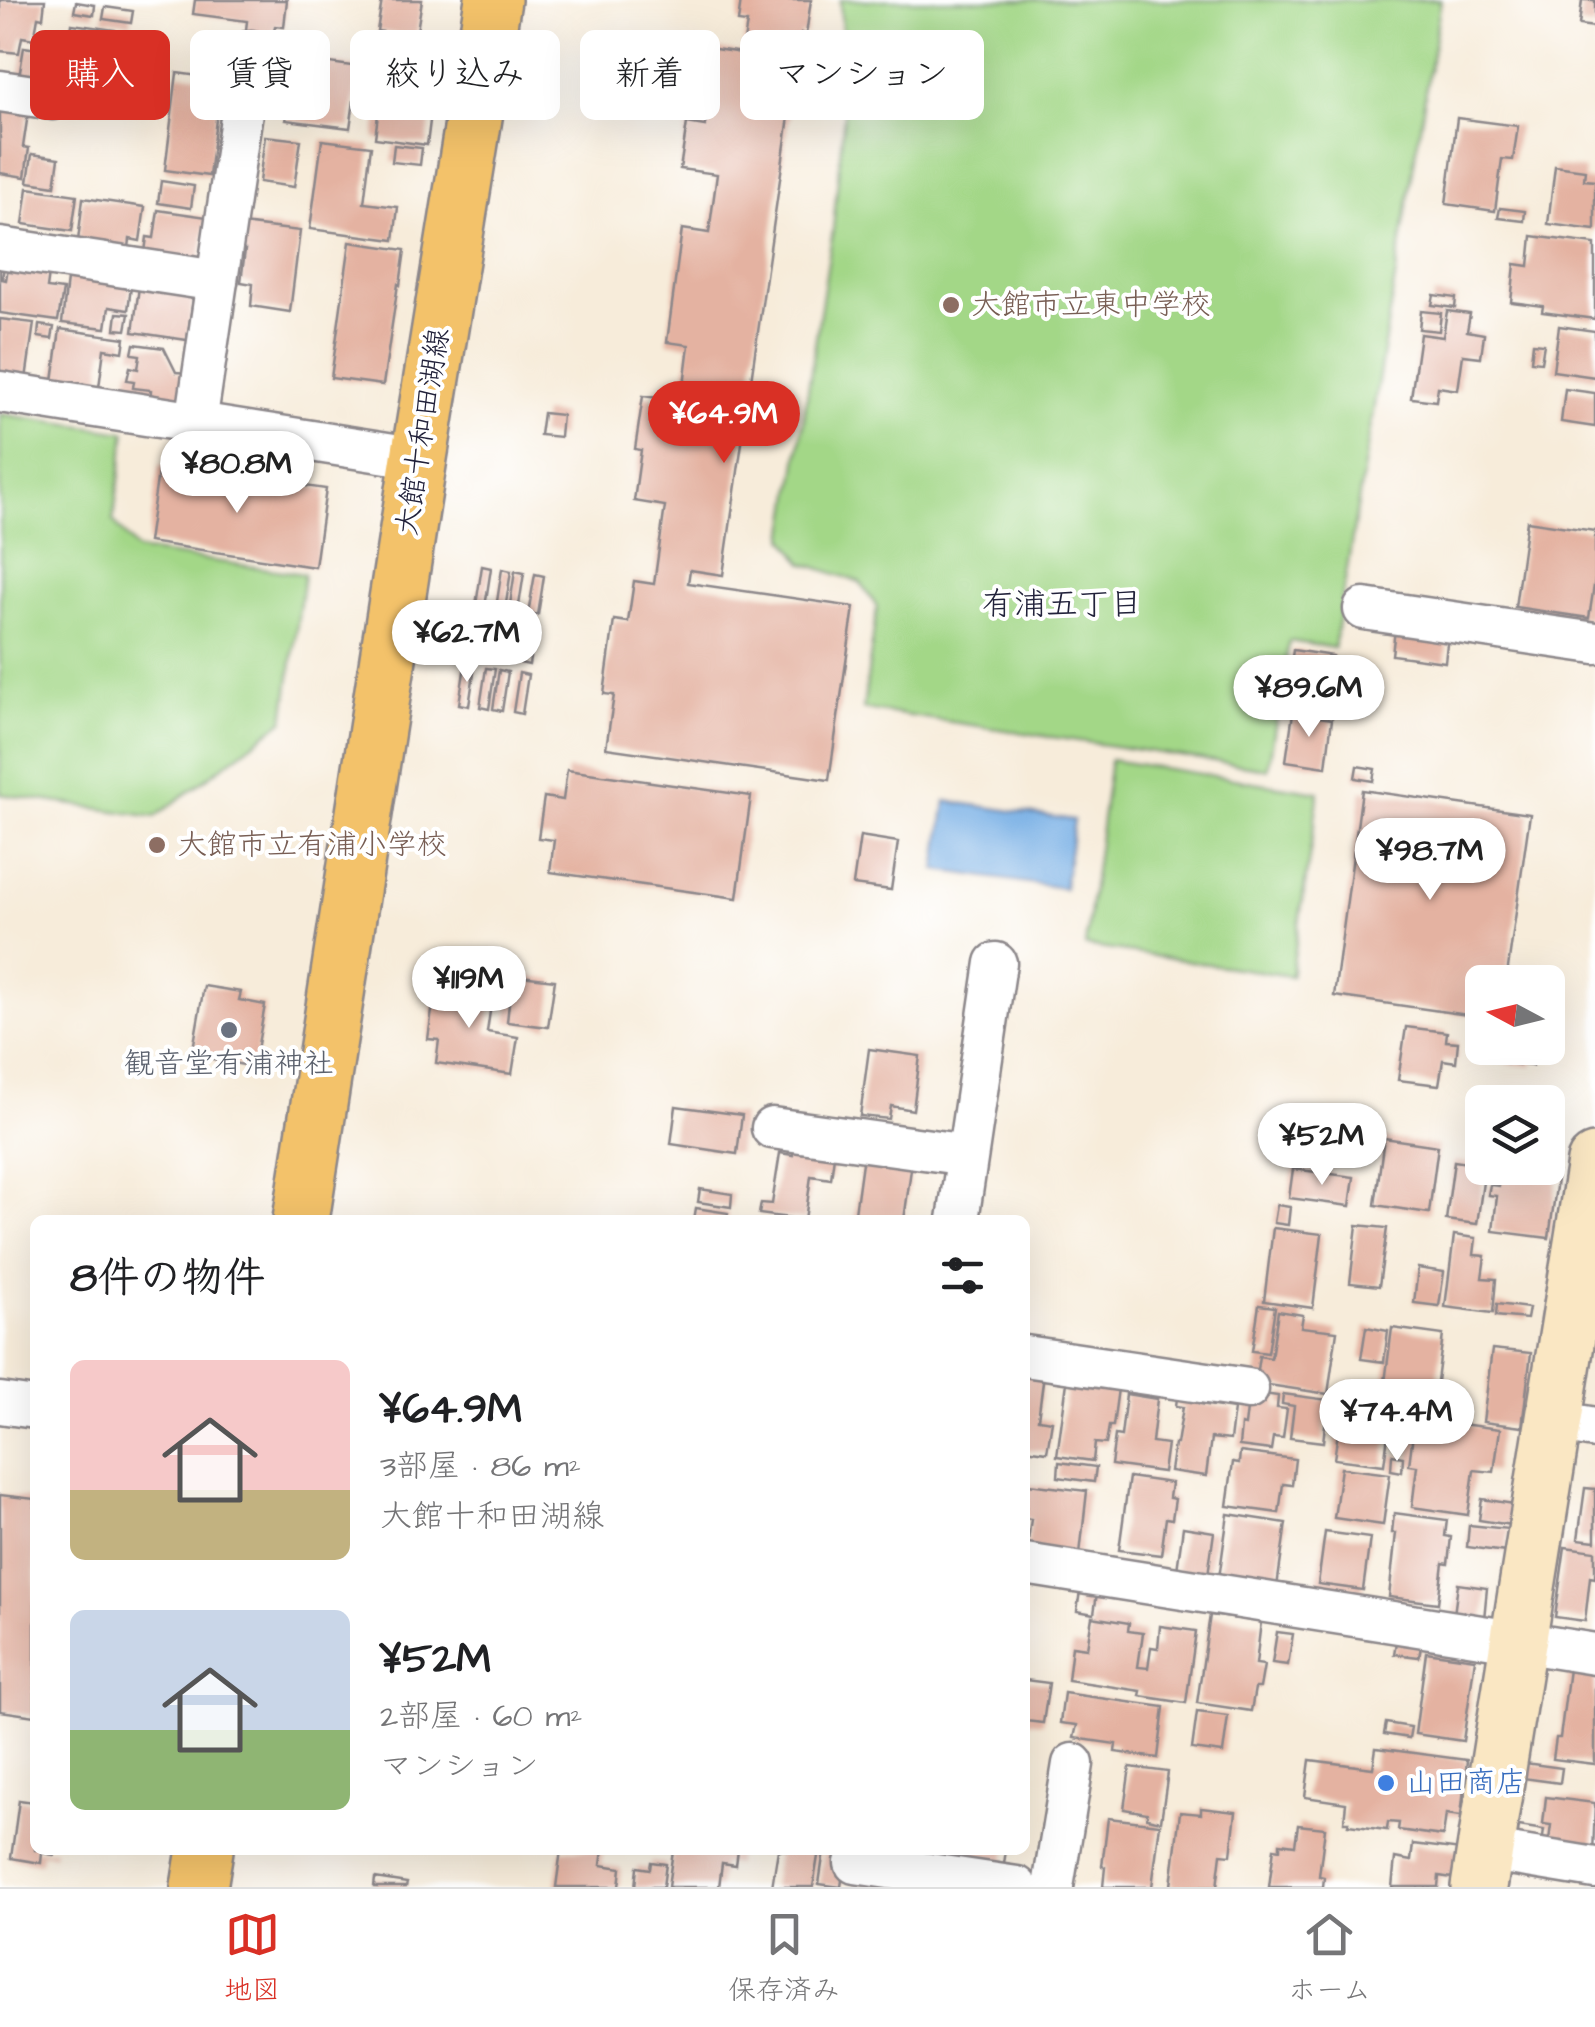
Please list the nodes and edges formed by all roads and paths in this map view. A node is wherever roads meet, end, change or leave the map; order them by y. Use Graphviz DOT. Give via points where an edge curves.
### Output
graph roads {
  1 [pos="493,0"];
  2 [pos="0,91"];
  3 [pos="30,96"];
  4 [pos="241,120"];
  5 [pos="0,248"];
  6 [pos="217,281"];
  7 [pos="0,392"];
  8 [pos="196,423"];
  9 [pos="419,458"];
  10 [pos="1364,609"];
  11 [pos="1595,642"];
  12 [pos="996,963"];
  13 [pos="772,1128"];
  14 [pos="967,1155"];
  15 [pos="1595,1162"];
  16 [pos="303,1215"];
  17 [pos="959,1215"];
  18 [pos="1030,1357"];
  19 [pos="1248,1389"];
  20 [pos="0,1403"];
  21 [pos="30,1407"];
  22 [pos="1575,1424"];
  23 [pos="1030,1565"];
  24 [pos="1518,1642"];
  25 [pos="1595,1654"];
  26 [pos="1073,1764"];
  27 [pos="204,1855"];
  28 [pos="855,1867"];
  29 [pos="1595,1868"];
  30 [pos="1482,1869"];
  31 [pos="200,1887"];
  32 [pos="1017,1887"];
  33 [pos="1054,1887"];
  1 -- 9 [label="main road, 大館十和田湖線"];
  2 -- 3 [label="street"];
  4 -- 6 [label="street"];
  5 -- 6 [label="street"];
  6 -- 8 [label="street"];
  7 -- 8 [label="street"];
  8 -- 9 [label="street"];
  9 -- 16 [label="main road, 大館十和田湖線"];
  10 -- 11 [label="street"];
  12 -- 14 [label="street"];
  13 -- 14 [label="street"];
  14 -- 17 [label="street"];
  15 -- 22 [label="street"];
  18 -- 19 [label="street"];
  20 -- 21 [label="street"];
  22 -- 24 [label="street"];
  23 -- 24 [label="street"];
  24 -- 25 [label="street"];
  24 -- 30 [label="street"];
  26 -- 33 [label="street"];
  27 -- 31 [label="main road"];
  28 -- 32 [label="street"];
  29 -- 30 [label="street"];
}
